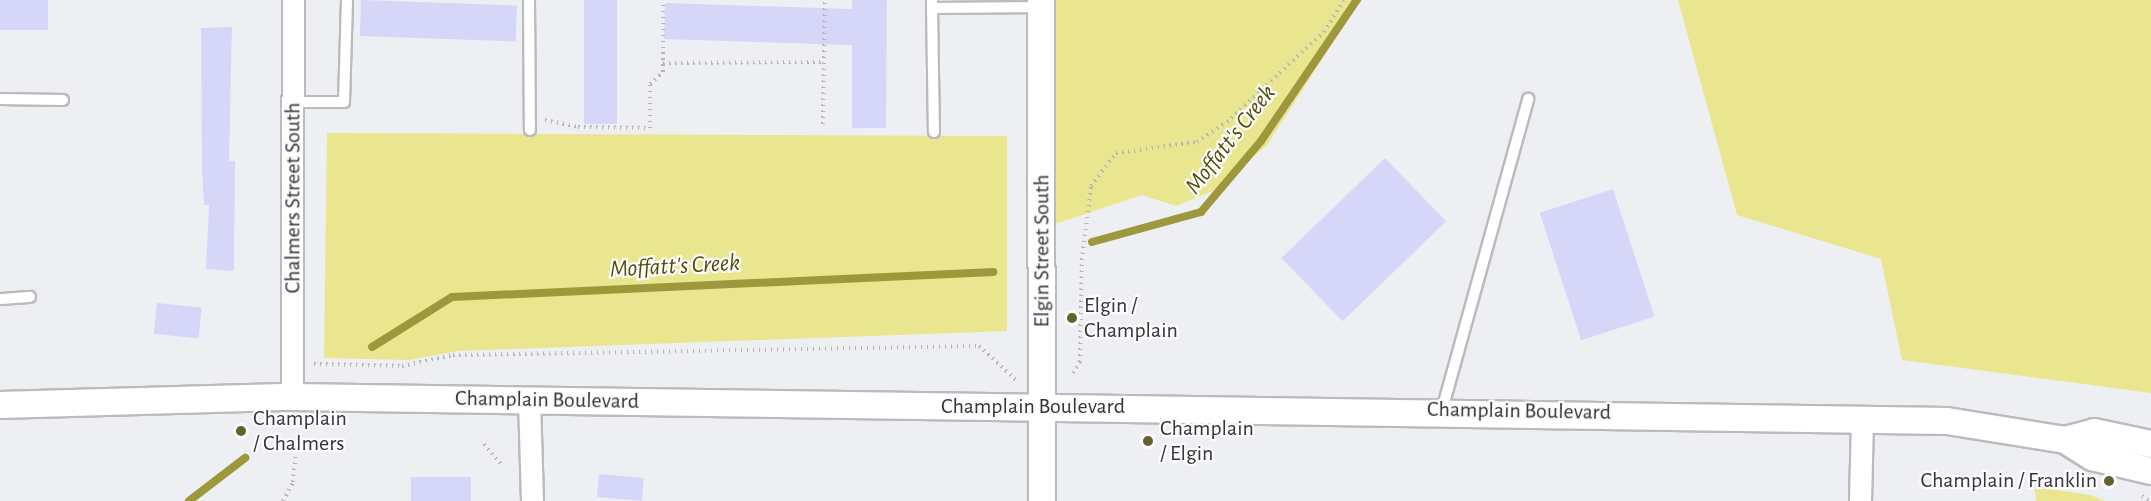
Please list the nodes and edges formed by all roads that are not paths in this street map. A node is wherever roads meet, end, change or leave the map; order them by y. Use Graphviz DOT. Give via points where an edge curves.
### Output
graph roads {
  1 [pos="293,0"];
  2 [pos="347,0"];
  3 [pos="529,0"];
  4 [pos="932,4"];
  5 [pos="1041,4"];
  6 [pos="0,99"];
  7 [pos="1528,99"];
  8 [pos="63,100"];
  9 [pos="293,102"];
  10 [pos="530,130"];
  11 [pos="934,132"];
  12 [pos="30,297"];
  13 [pos="0,299"];
  14 [pos="292,397"];
  15 [pos="529,399"];
  16 [pos="0,405"];
  17 [pos="1042,409"];
  18 [pos="1442,410"];
  19 [pos="1862,418"];
  20 [pos="2065,440"];
  21 [pos="2151,444"];
  22 [pos="2151,471"];
  23 [pos="532,501"];
  24 [pos="1042,501"];
  25 [pos="1860,501"];
  1 -- 9 [label="street, Chalmers Street South"];
  2 -- 9 [label="lane" via="344,102"];
  3 -- 10 [label="lane"];
  4 -- 5 [label="lane"];
  4 -- 11 [label="lane"];
  5 -- 17 [label="street, Elgin Street South"];
  6 -- 8 [label="lane"];
  7 -- 18 [label="lane"];
  9 -- 14 [label="street, Chalmers Street South"];
  12 -- 13 [label="lane"];
  14 -- 15 [label="street, Champlain Boulevard"];
  14 -- 16 [label="street, Champlain Boulevard"];
  15 -- 17 [label="street, Champlain Boulevard"];
  15 -- 23 [label="street"];
  17 -- 18 [label="street, Champlain Boulevard"];
  17 -- 24 [label="street, Elgin Street South"];
  18 -- 19 [label="street, Champlain Boulevard"];
  19 -- 20 [label="street, Champlain Boulevard" via="1947,420"];
  19 -- 25 [label="street"];
  20 -- 21 [label="street, Champlain Boulevard" via="2094,432"];
  20 -- 22 [label="street, Champlain Boulevard" via="2092,457"];
}
